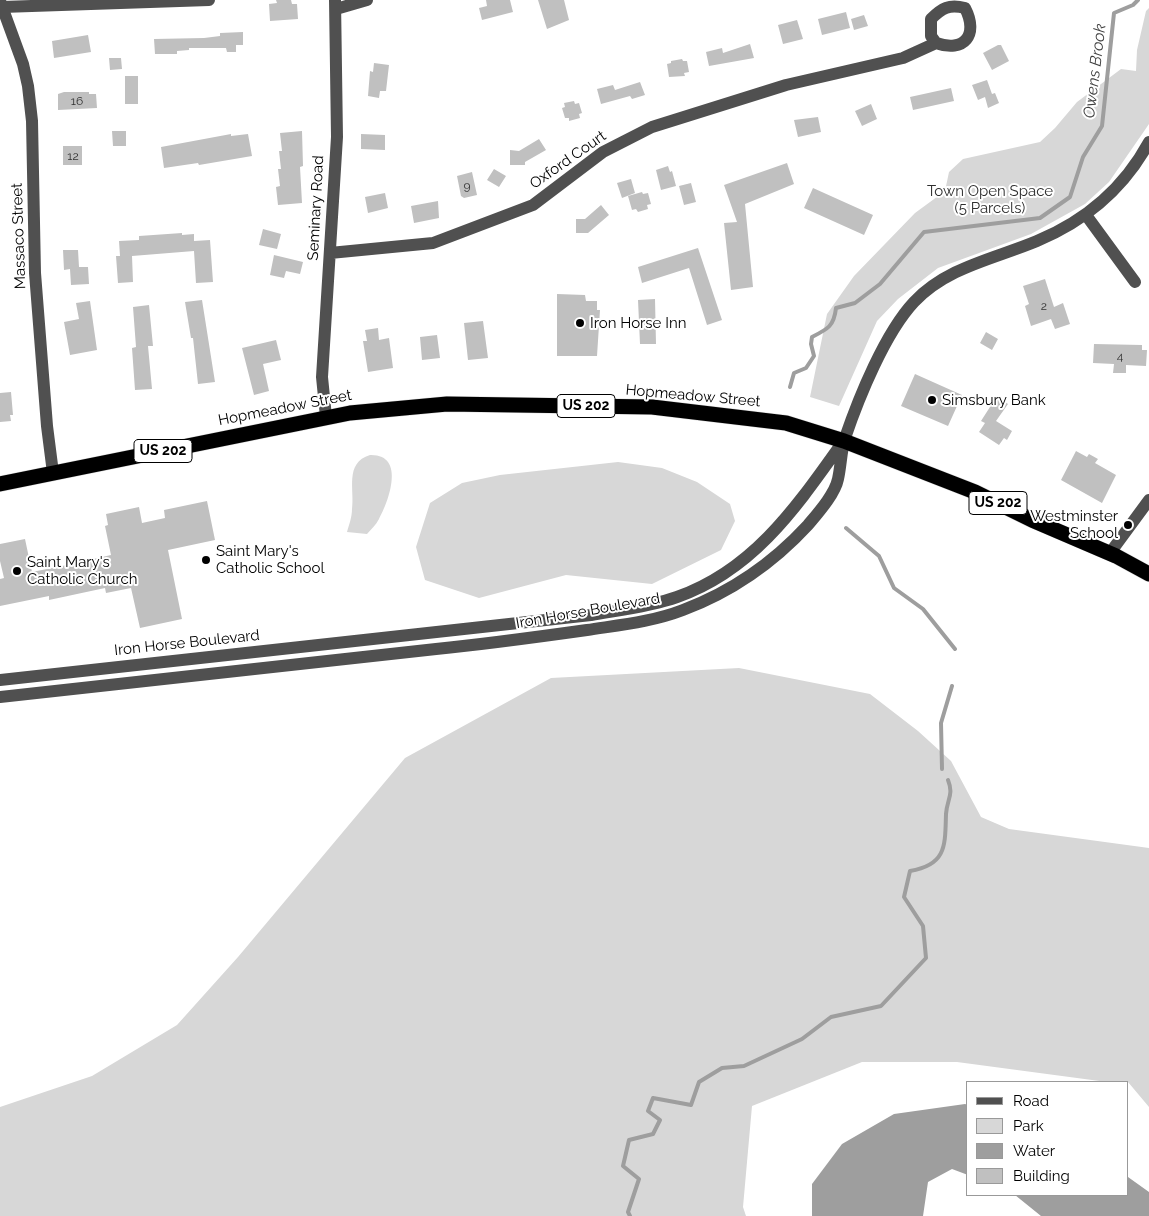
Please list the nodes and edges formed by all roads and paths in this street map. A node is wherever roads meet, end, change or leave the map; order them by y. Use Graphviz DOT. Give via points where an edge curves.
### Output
graph roads {
  1 [pos="209,0"];
  2 [pos="367,0"];
  3 [pos="1,4"];
  4 [pos="336,5"];
  5 [pos="936,43"];
  6 [pos="1149,142"];
  7 [pos="1086,215"];
  8 [pos="330,253"];
  9 [pos="1135,282"];
  10 [pos="326,417"];
  11 [pos="844,441"];
  12 [pos="54,473"];
  13 [pos="0,484"];
  14 [pos="1149,500"];
  15 [pos="1110,553"];
  16 [pos="1149,574"];
  17 [pos="0,680"];
  18 [pos="0,697"];
  1 -- 3 [label="street"];
  2 -- 4 [label="street"];
  3 -- 12 [label="street, Massaco Street" via="27,81 32,120 36,273"];
  4 -- 8 [label="street, Seminary Road" via="337,137"];
  5 -- 8 [label="street, Oxford Court" via="902,58 786,85 652,128 603,152 534,205 433,243"];
  6 -- 7 [label="street" via="1125,178"];
  7 -- 9 [label="street"];
  7 -- 11 [label="street" via="1065,229 949,275 914,302 884,344"];
  8 -- 10 [label="street, Seminary Road" via="322,377"];
  10 -- 11 [label="highway, Hopmeadow Street / US 202" via="446,404 652,407 786,423"];
  10 -- 12 [label="highway, Hopmeadow Street / US 202"];
  11 -- 15 [label="highway, Hopmeadow Street / US 202" via="974,492"];
  11 -- 17 [label="street, Iron Horse Boulevard" via="793,512 770,536 739,563 676,598 591,615"];
  11 -- 18 [label="street, Iron Horse Boulevard" via="838,484 809,524 770,562 736,585 680,611 639,622 505,642"];
  12 -- 13 [label="highway, Hopmeadow Street / US 202"];
  14 -- 15 [label="street"];
  15 -- 16 [label="highway, Hopmeadow Street / US 202"];
}
